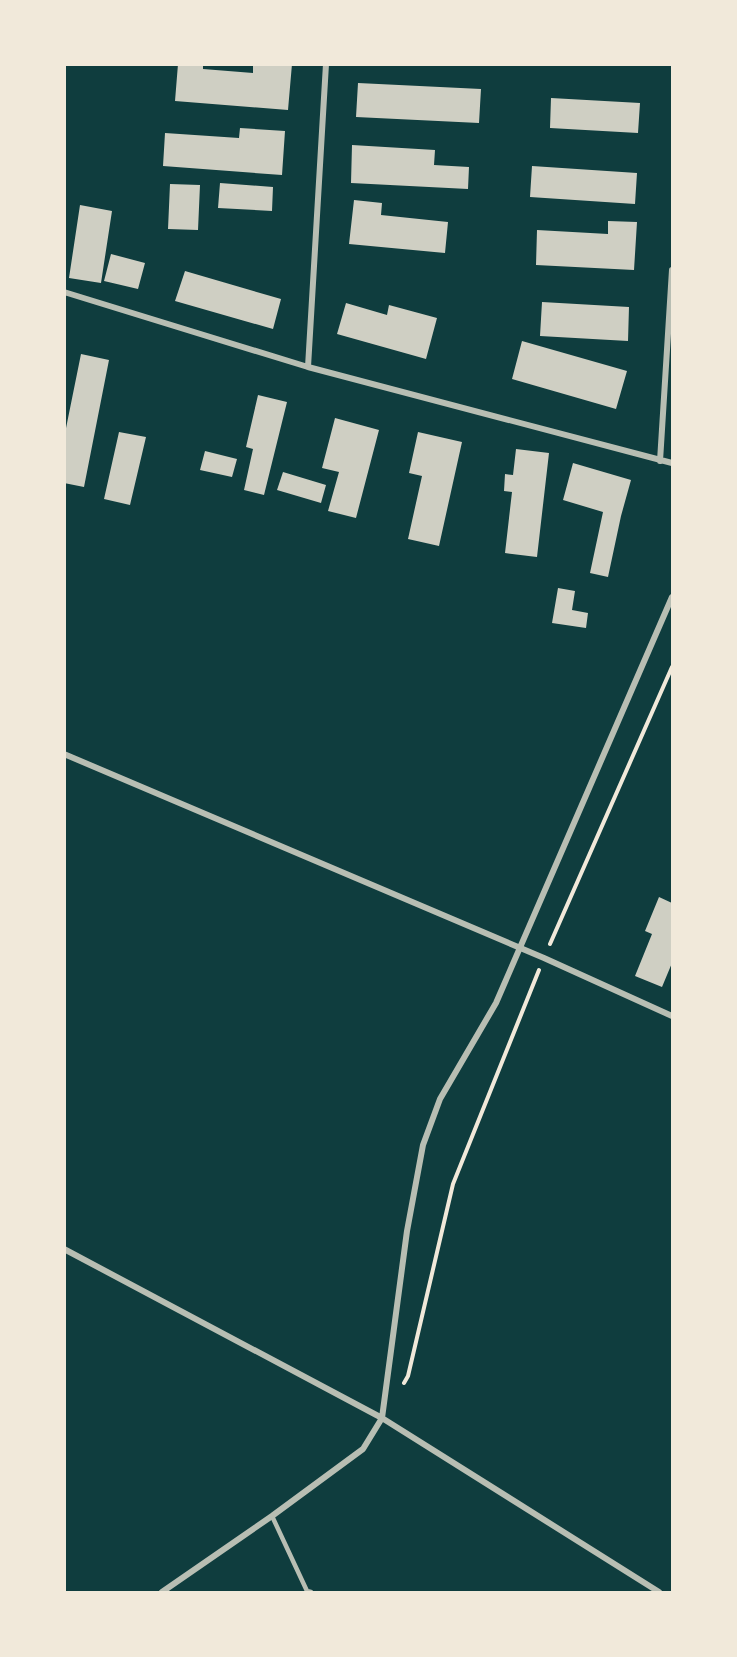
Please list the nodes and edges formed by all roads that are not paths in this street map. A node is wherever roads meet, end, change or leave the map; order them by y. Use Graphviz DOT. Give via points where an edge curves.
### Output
graph roads {
  1 [pos="326,64"];
  2 [pos="672,270"];
  3 [pos="64,292"];
  4 [pos="308,367"];
  5 [pos="660,461"];
  6 [pos="672,463"];
  7 [pos="672,597"];
  8 [pos="64,754"];
  9 [pos="521,948"];
  10 [pos="672,1016"];
  11 [pos="64,1250"];
  12 [pos="382,1418"];
  13 [pos="272,1516"];
  14 [pos="308,1592"];
  15 [pos="162,1593"];
  16 [pos="659,1593"];
  1 -- 4 [label="street"];
  2 -- 5 [label="street"];
  3 -- 4 [label="street"];
  4 -- 5 [label="street"];
  5 -- 6 [label="street"];
  7 -- 9 [label="street"];
  8 -- 9 [label="street"];
  9 -- 10 [label="street"];
  9 -- 12 [label="street" via="496,1003 440,1099 423,1145 406,1231"];
  11 -- 12 [label="street"];
  12 -- 13 [label="street" via="363,1449"];
  12 -- 16 [label="street"];
  13 -- 14 [label="lane"];
  13 -- 15 [label="street"];
}
